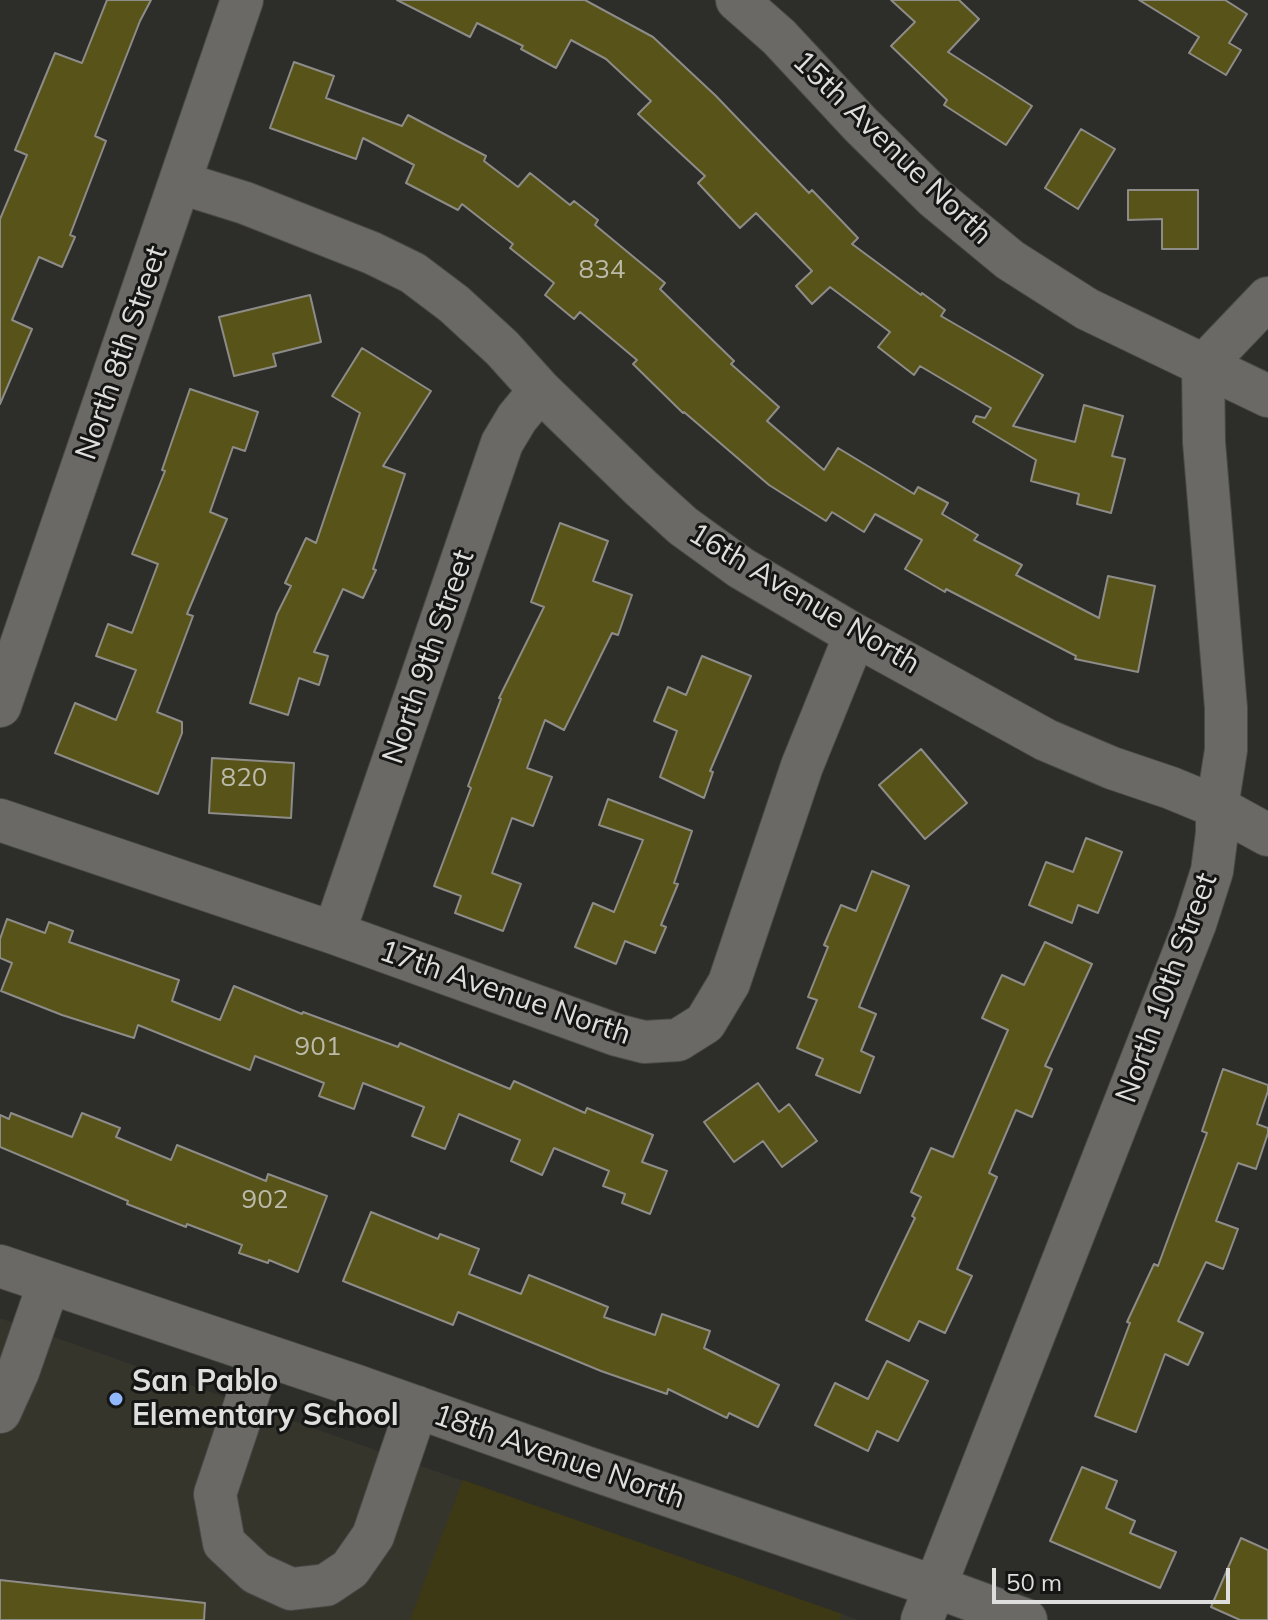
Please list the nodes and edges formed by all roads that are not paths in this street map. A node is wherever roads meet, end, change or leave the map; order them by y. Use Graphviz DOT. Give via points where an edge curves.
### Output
graph roads {
  1 [pos="242,0"];
  2 [pos="737,0"];
  3 [pos="181,183"];
  4 [pos="1268,298"];
  5 [pos="1203,366"];
  6 [pos="540,390"];
  7 [pos="1268,396"];
  8 [pos="855,635"];
  9 [pos="0,706"];
  10 [pos="1217,807"];
  11 [pos="0,820"];
  12 [pos="1268,835"];
  13 [pos="334,933"];
  14 [pos="0,1266"];
  15 [pos="49,1283"];
  16 [pos="262,1354"];
  17 [pos="417,1407"];
  18 [pos="0,1412"];
  19 [pos="929,1603"];
  20 [pos="1026,1620"];
  1 -- 3 [label="street, North 8th Street"];
  2 -- 5 [label="street, 15th Avenue North" via="935,198 1010,260 1087,309"];
  3 -- 6 [label="street, 16th Avenue North" via="245,203 413,273 464,312"];
  3 -- 9 [label="street, North 8th Street"];
  4 -- 5 [label="street"];
  5 -- 7 [label="street, 15th Avenue North"];
  5 -- 10 [label="street, North 10th Street" via="1204,442 1226,708"];
  6 -- 8 [label="street, 16th Avenue North" via="683,526 741,568"];
  6 -- 13 [label="street, North 9th Street" via="502,443"];
  8 -- 10 [label="street, 16th Avenue North" via="1046,740"];
  8 -- 13 [label="street, 17th Avenue North" via="802,766 729,983 705,1023 678,1040 644,1042 617,1035"];
  10 -- 12 [label="street, 16th Avenue North"];
  10 -- 19 [label="street, North 10th Street" via="1212,871 1195,924"];
  11 -- 13 [label="street, 17th Avenue North"];
  14 -- 15 [label="street, 18th Avenue North"];
  15 -- 16 [label="street, 18th Avenue North"];
  15 -- 18 [label="street"];
  16 -- 17 [label="street, 18th Avenue North"];
  16 -- 17 [label="street" via="215,1494 224,1543 256,1573 291,1589 326,1585 350,1569 373,1536"];
  17 -- 19 [label="street, 18th Avenue North"];
  19 -- 20 [label="street, 18th Avenue North"];
}
